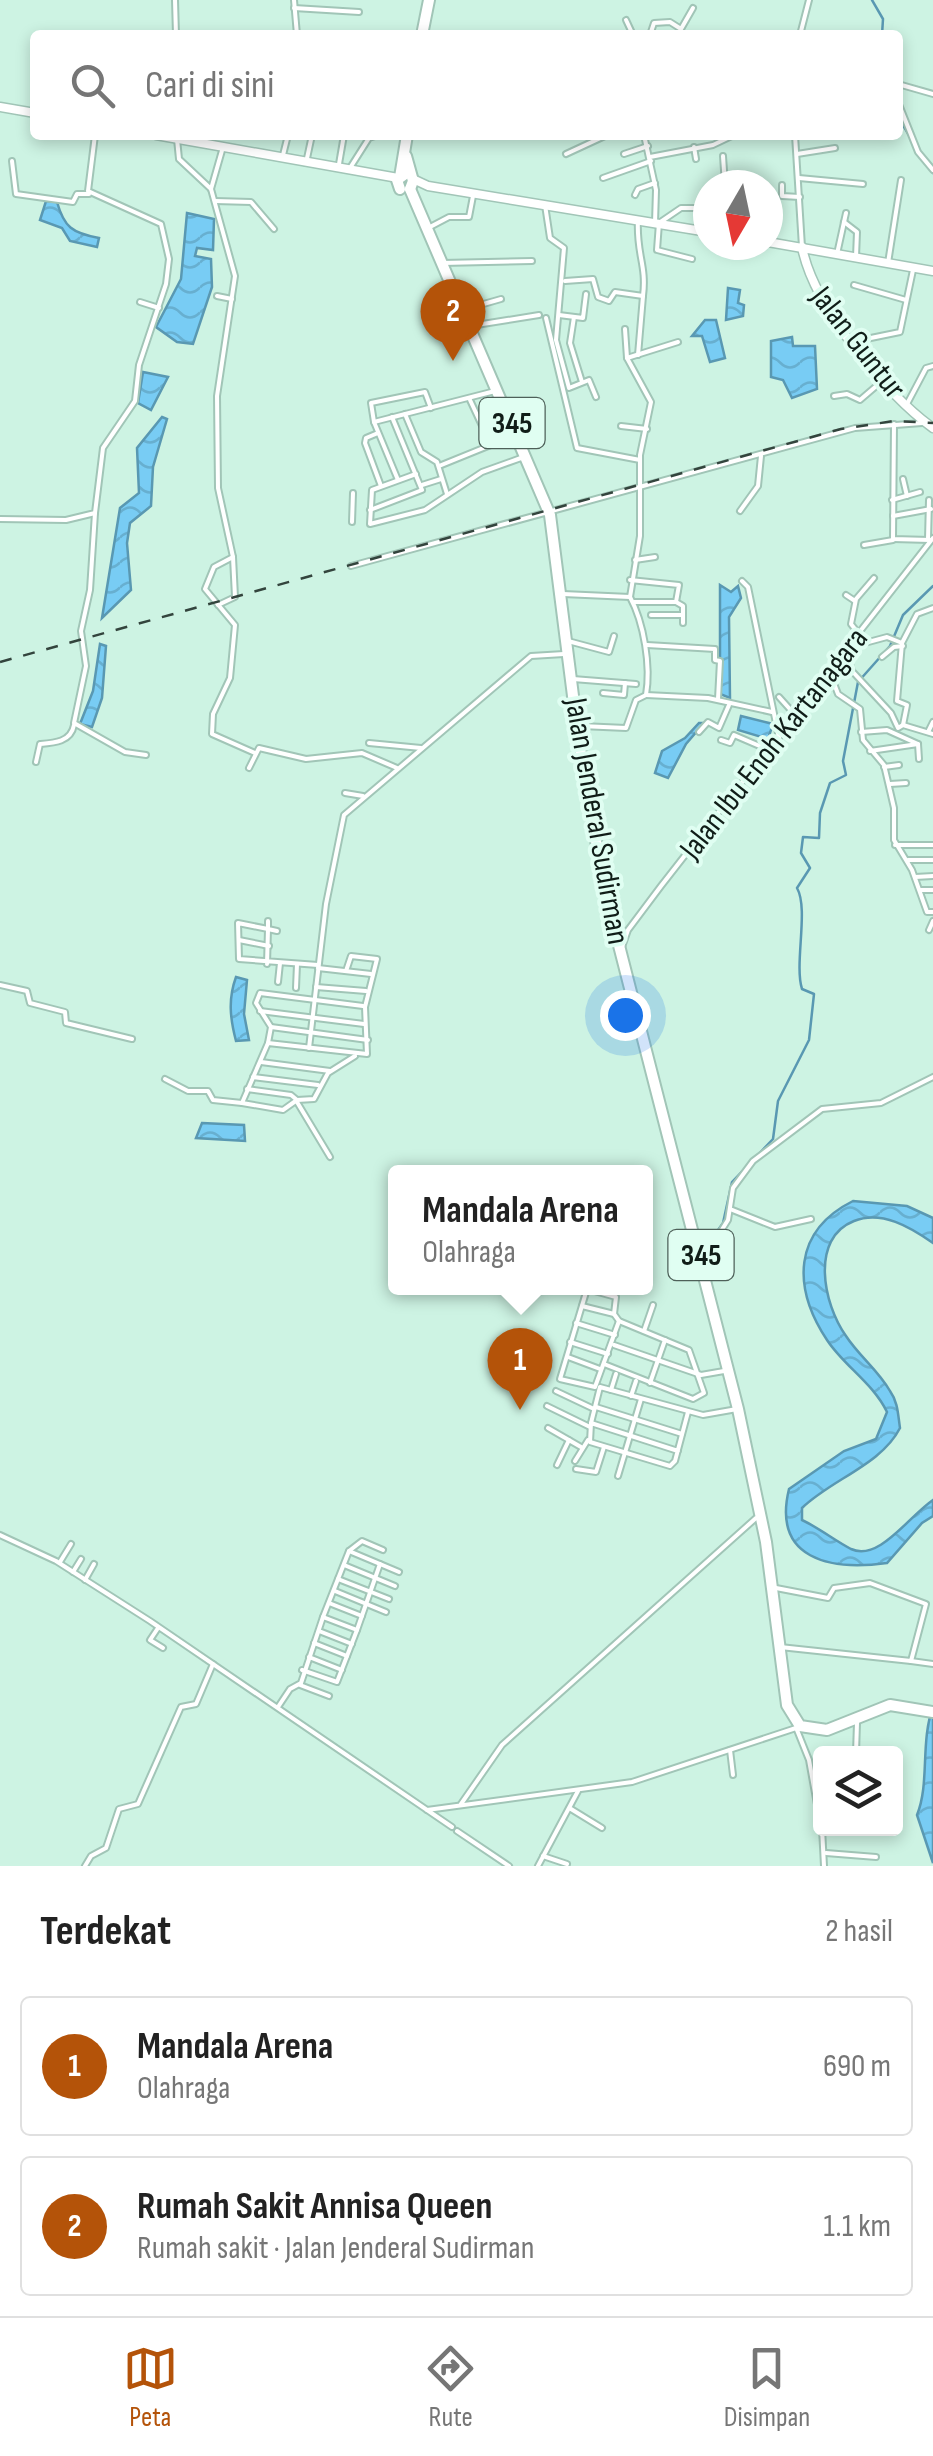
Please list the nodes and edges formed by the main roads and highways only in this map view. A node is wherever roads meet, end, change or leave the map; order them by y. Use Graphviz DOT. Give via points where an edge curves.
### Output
graph roads {
  1 [pos="428,0"];
  2 [pos="423,30"];
  3 [pos="0,107"];
  4 [pos="30,112"];
  5 [pos="203,140"];
  6 [pos="406,140"];
  7 [pos="402,181"];
  8 [pos="693,229"];
  9 [pos="783,244"];
  10 [pos="802,247"];
  11 [pos="933,271"];
  12 [pos="929,423"];
  13 [pos="930,1711"];
  1 -- 2 [label="main road"];
  3 -- 4 [label="main road"];
  5 -- 7 [label="main road"];
  6 -- 7 [label="main road"];
  7 -- 8 [label="main road"];
  7 -- 13 [label="main road, Jalan Jenderal Sudirman / 345" via="549,512 597,853 738,1409 787,1705 798,1727 827,1730 890,1705"];
  9 -- 10 [label="main road"];
  10 -- 11 [label="main road"];
  10 -- 12 [label="main road, Jalan Guntur" via="811,282 884,379"];
}
